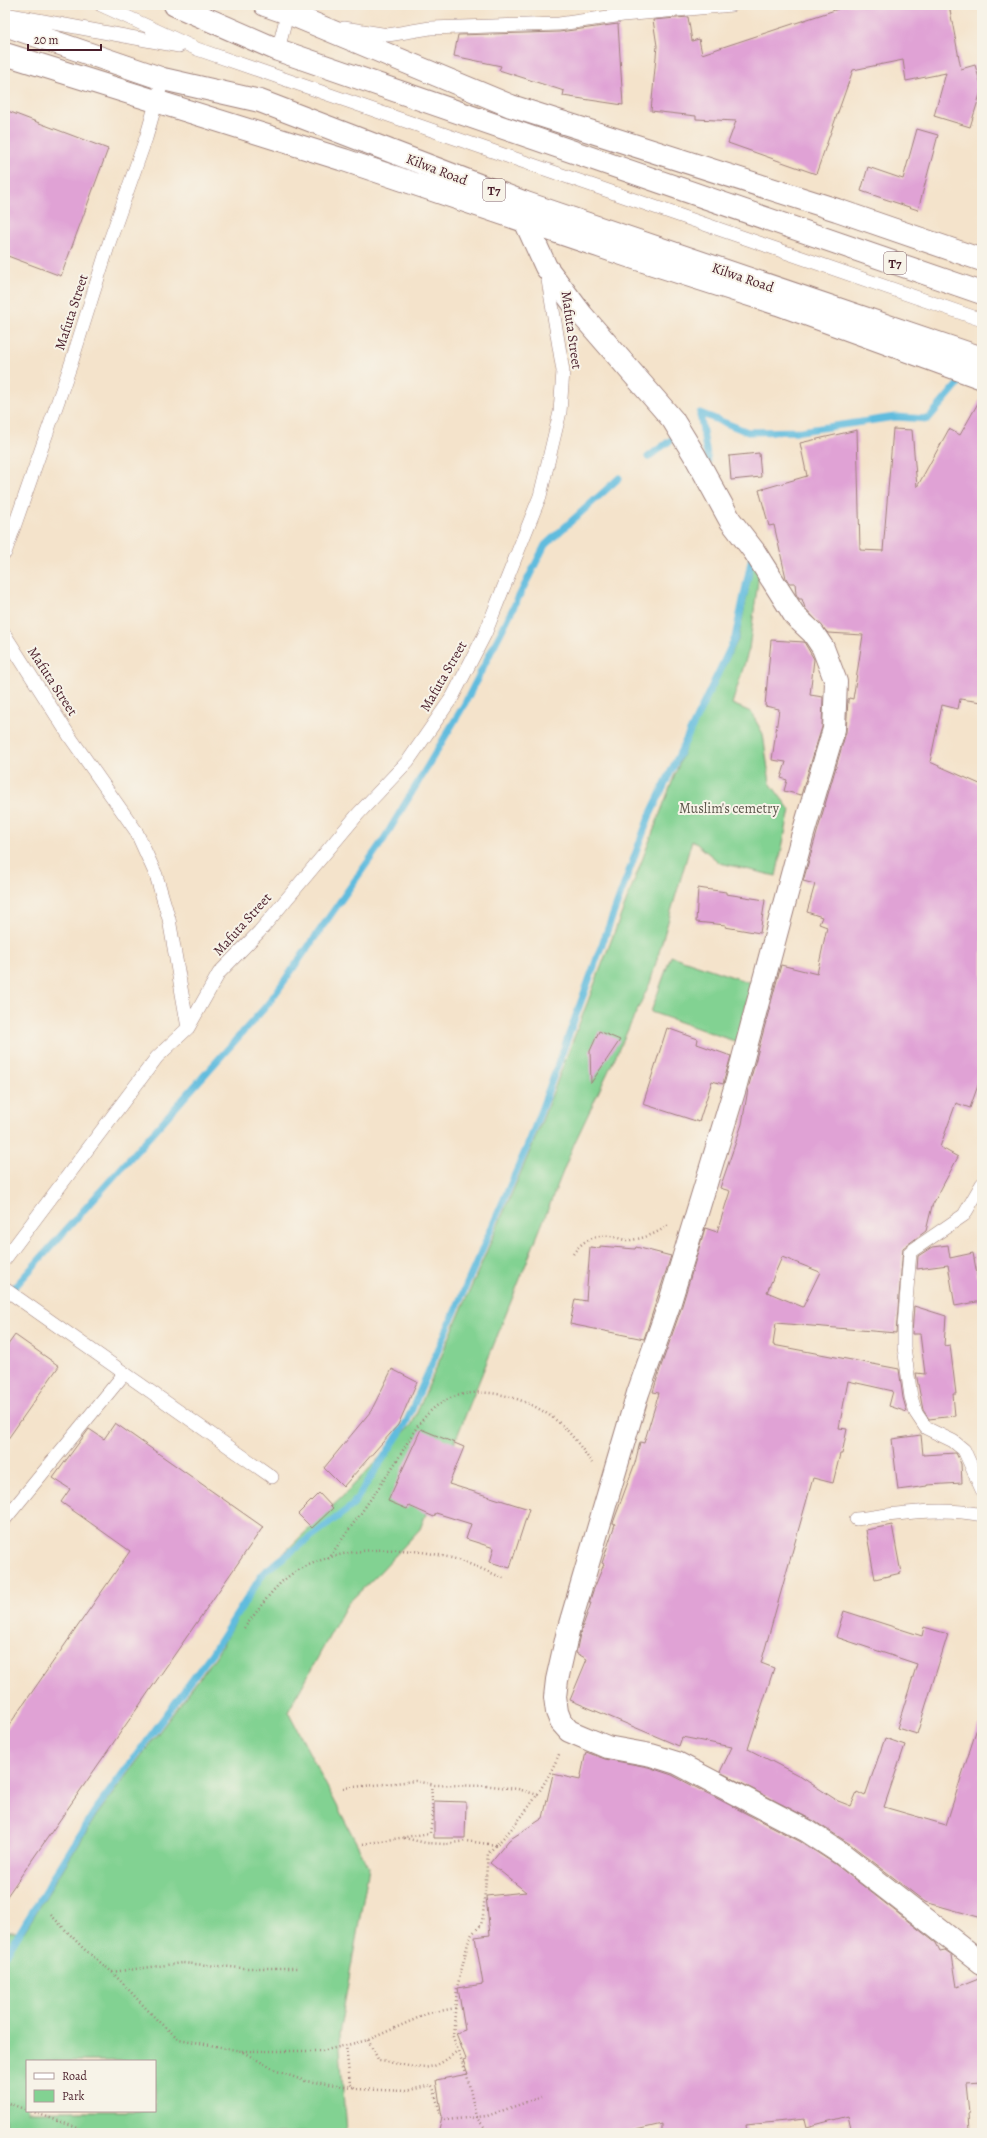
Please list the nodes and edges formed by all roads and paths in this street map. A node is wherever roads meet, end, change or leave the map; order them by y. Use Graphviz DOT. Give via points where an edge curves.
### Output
graph roads {
  1 [pos="101,5"];
  2 [pos="175,5"];
  3 [pos="265,5"];
  4 [pos="732,5"];
  5 [pos="289,8"];
  6 [pos="5,14"];
  7 [pos="5,25"];
  8 [pos="196,49"];
  9 [pos="278,50"];
  10 [pos="5,54"];
  11 [pos="164,79"];
  12 [pos="157,102"];
  13 [pos="524,210"];
  14 [pos="982,260"];
  15 [pos="546,266"];
  16 [pos="982,293"];
  17 [pos="982,320"];
  18 [pos="982,358"];
  19 [pos="982,378"];
  20 [pos="5,553"];
  21 [pos="5,635"];
  22 [pos="188,1028"];
  23 [pos="982,1184"];
  24 [pos="698,1208"];
  25 [pos="572,1254"];
  26 [pos="5,1259"];
  27 [pos="5,1290"];
  28 [pos="124,1374"];
  29 [pos="272,1477"];
  30 [pos="610,1485"];
  31 [pos="982,1490"];
  32 [pos="982,1515"];
  33 [pos="5,1519"];
  34 [pos="856,1519"];
  35 [pos="328,1559"];
  36 [pos="506,1579"];
  37 [pos="244,1628"];
  38 [pos="569,1731"];
  39 [pos="431,1784"];
  40 [pos="343,1788"];
  41 [pos="538,1795"];
  42 [pos="402,1838"];
  43 [pos="363,1844"];
  44 [pos="497,1845"];
  45 [pos="51,1915"];
  46 [pos="982,1963"];
  47 [pos="298,1968"];
  48 [pos="112,1972"];
  49 [pos="456,2008"];
  50 [pos="368,2040"];
  51 [pos="346,2045"];
  52 [pos="241,2051"];
  53 [pos="457,2051"];
  54 [pos="353,2087"];
  55 [pos="541,2096"];
  56 [pos="5,2102"];
  57 [pos="26,2110"];
  58 [pos="33,2112"];
  59 [pos="476,2118"];
  60 [pos="91,2133"];
  61 [pos="489,2133"];
  1 -- 8 [label="lane"];
  2 -- 9 [label="main road, T7"];
  3 -- 5 [label="main road"];
  4 -- 5 [label="lane" via="559,24 430,28 388,35 326,24"];
  5 -- 9 [label="lane"];
  5 -- 14 [label="main road" via="511,106 837,210"];
  6 -- 8 [label="lane"];
  7 -- 11 [label="main road, Kilwa Road / T7"];
  8 -- 17 [label="lane"];
  9 -- 16 [label="main road, T7"];
  10 -- 12 [label="main road"];
  11 -- 12 [label="lane, Mafuta Street"];
  11 -- 13 [label="main road, Kilwa Road / T7" via="260,101"];
  12 -- 13 [label="main road" via="344,160"];
  12 -- 20 [label="lane, Mafuta Street" via="69,371"];
  13 -- 15 [label="main road"];
  13 -- 18 [label="main road, Kilwa Road / T7"];
  13 -- 19 [label="main road" via="628,256 778,304"];
  15 -- 22 [label="lane, Mafuta Street" via="563,371 560,412 540,496 485,634 453,696 408,761 358,814 259,932 219,973"];
  15 -- 24 [label="main road" via="582,315 673,420 730,520 795,616 813,633 823,648 836,682 834,729 735,1088"];
  21 -- 22 [label="lane, Mafuta Street" via="70,737 136,831 156,875 169,919"];
  22 -- 26 [label="lane, Mafuta Street" via="157,1057"];
  23 -- 31 [label="lane" via="964,1215 910,1252 904,1326 911,1397 916,1413 926,1428 953,1441 964,1450"];
  24 -- 25 [label="path" via="652,1235 629,1240 608,1236 589,1238"];
  24 -- 30 [label="main road"];
  27 -- 28 [label="lane"];
  28 -- 29 [label="lane"];
  28 -- 33 [label="lane"];
  30 -- 35 [label="path" via="558,1422 538,1408 503,1394 478,1392 453,1396 434,1407 421,1421 380,1486"];
  30 -- 38 [label="main road" via="568,1631 557,1680 556,1712"];
  32 -- 34 [label="lane" via="932,1510"];
  35 -- 36 [label="path" via="377,1550 410,1550 444,1556"];
  35 -- 37 [label="path" via="294,1572 280,1584"];
  38 -- 41 [label="path"];
  38 -- 46 [label="main road" via="607,1747 651,1755 677,1763 807,1831 842,1854"];
  39 -- 40 [label="path" via="415,1781"];
  39 -- 41 [label="path" via="491,1786 518,1789"];
  39 -- 42 [label="path" via="431,1831"];
  41 -- 44 [label="path"];
  42 -- 43 [label="path"];
  42 -- 44 [label="path" via="426,1843 466,1841"];
  44 -- 49 [label="path" via="488,1853 483,1916 481,1925 472,1934 468,1943 457,1988"];
  45 -- 48 [label="path" via="84,1949"];
  47 -- 48 [label="path" via="242,1968 182,1963"];
  48 -- 52 [label="path" via="158,2021 180,2039"];
  49 -- 50 [label="path" via="429,2013"];
  49 -- 53 [label="path" via="453,2037"];
  50 -- 51 [label="path"];
  50 -- 53 [label="path" via="379,2061 423,2068 446,2061"];
  51 -- 52 [label="path" via="322,2050"];
  51 -- 54 [label="path" via="350,2084"];
  52 -- 54 [label="path" via="277,2071 304,2081"];
  53 -- 59 [label="path" via="467,2075"];
  54 -- 59 [label="path" via="406,2091 431,2085 443,2118"];
  55 -- 59 [label="path" via="503,2111"];
  56 -- 57 [label="path"];
  58 -- 60 [label="path"];
  59 -- 61 [label="path"];
}
